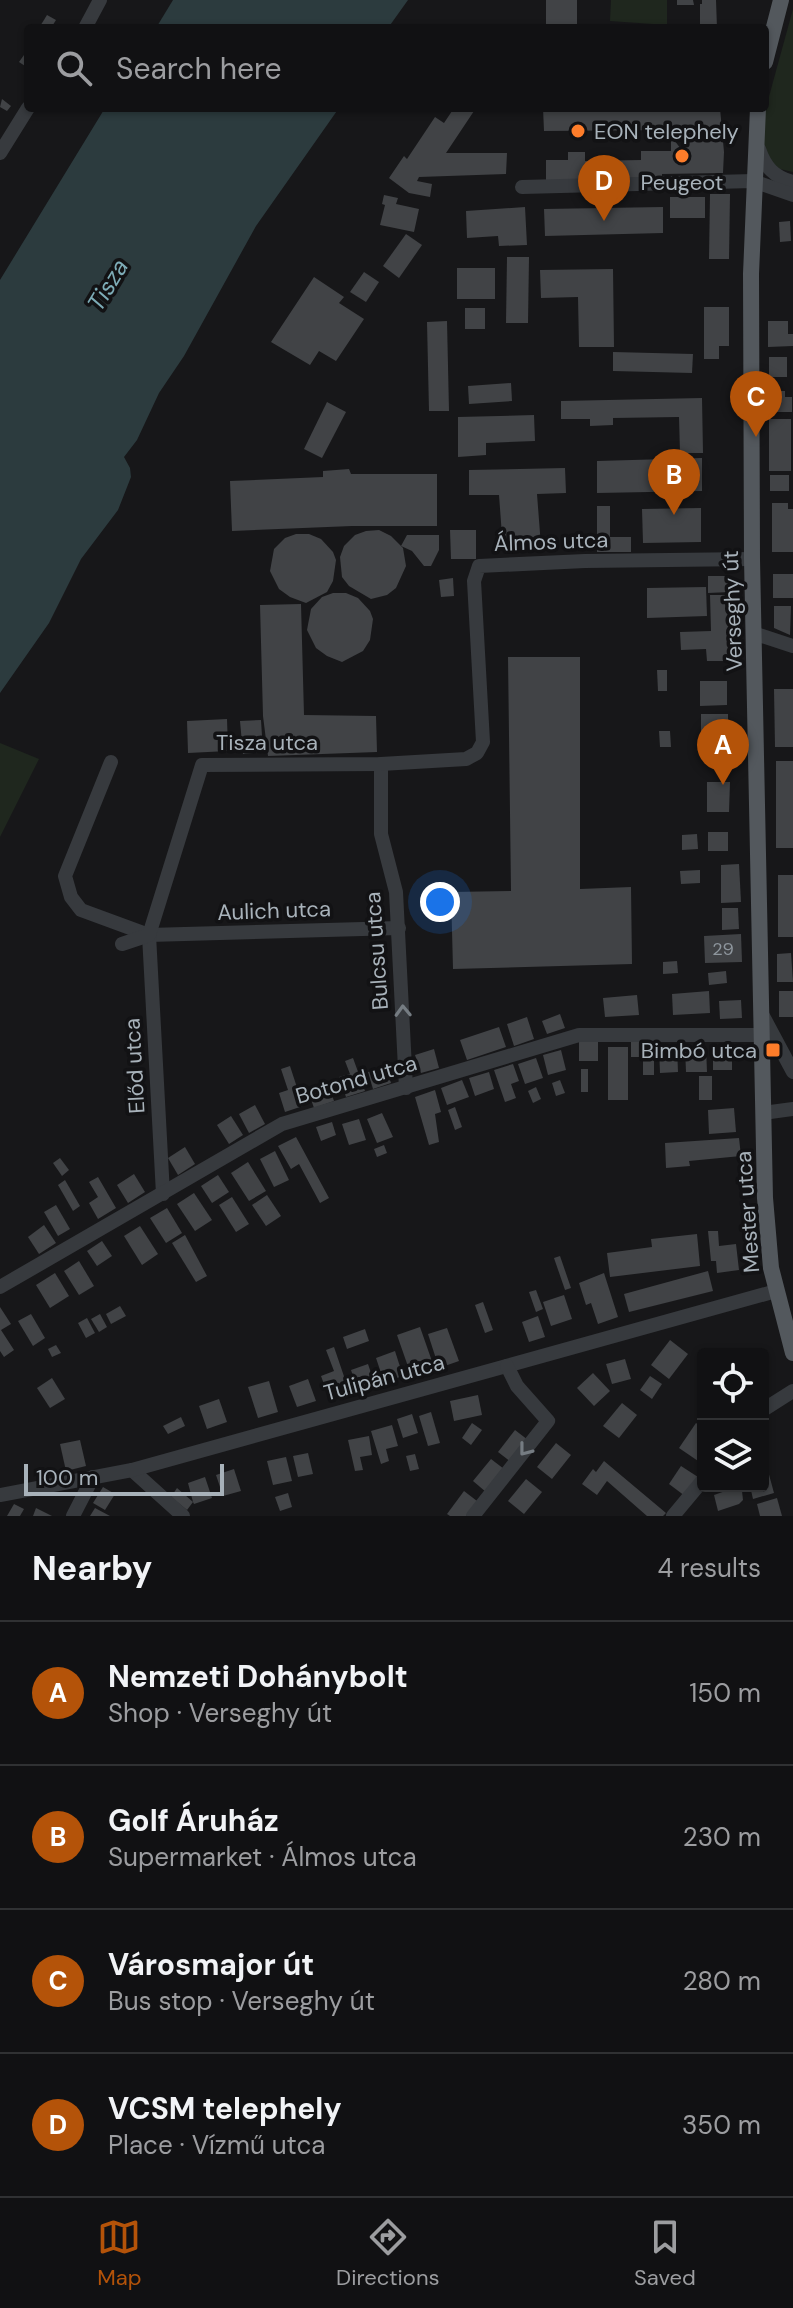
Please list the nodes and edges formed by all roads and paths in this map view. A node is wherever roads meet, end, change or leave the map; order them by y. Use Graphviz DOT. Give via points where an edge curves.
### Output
graph roads {
  1 [pos="100,0"];
  2 [pos="781,0"];
  3 [pos="87,24"];
  4 [pos="769,46"];
  5 [pos="26,112"];
  6 [pos="758,112"];
  7 [pos="755,135"];
  8 [pos="0,153"];
  9 [pos="753,181"];
  10 [pos="793,182"];
  11 [pos="522,187"];
  12 [pos="793,195"];
  13 [pos="752,559"];
  14 [pos="756,634"];
  15 [pos="793,646"];
  16 [pos="483,742"];
  17 [pos="111,762"];
  18 [pos="381,764"];
  19 [pos="399,928"];
  20 [pos="149,935"];
  21 [pos="122,944"];
  22 [pos="762,1014"];
  23 [pos="762,1035"];
  24 [pos="793,1072"];
  25 [pos="406,1088"];
  26 [pos="793,1109"];
  27 [pos="763,1113"];
  28 [pos="163,1194"];
  29 [pos="0,1287"];
  30 [pos="776,1291"];
  31 [pos="793,1353"];
  32 [pos="507,1366"];
  33 [pos="793,1391"];
  34 [pos="769,1406"];
  35 [pos="132,1470"];
  36 [pos="93,1477"];
  37 [pos="697,1487"];
  38 [pos="0,1495"];
  39 [pos="73,1516"];
  40 [pos="183,1516"];
  41 [pos="473,1516"];
  42 [pos="673,1516"];
  1 -- 3 [label="street"];
  2 -- 4 [label="main road"];
  5 -- 8 [label="street"];
  6 -- 7 [label="main road, Verseghy út"];
  7 -- 9 [label="main road, Verseghy út"];
  7 -- 10 [label="street" via="764,166"];
  9 -- 11 [label="street"];
  9 -- 12 [label="street"];
  9 -- 13 [label="main road, Verseghy út"];
  13 -- 14 [label="main road, Verseghy út"];
  13 -- 16 [label="street, Álmos utca" via="479,566 474,581"];
  14 -- 15 [label="street"];
  14 -- 22 [label="main road, Verseghy út"];
  16 -- 18 [label="street, Tisza utca" via="466,759"];
  17 -- 20 [label="street" via="65,876 81,910"];
  18 -- 19 [label="street, Bulcsu utca" via="381,834"];
  18 -- 20 [label="street, Tisza utca" via="202,765"];
  19 -- 20 [label="street, Aulich utca"];
  25 -- 19 [label="street, Bulcsu utca, one-way"];
  20 -- 21 [label="street"];
  20 -- 28 [label="street, Előd utca"];
  22 -- 23 [label="main road, Verseghy út"];
  22 -- 24 [label="street"];
  23 -- 25 [label="street, Botond utca" via="579,1035"];
  23 -- 27 [label="main road, Verseghy út"];
  25 -- 28 [label="street, Botond utca" via="282,1124"];
  26 -- 27 [label="street"];
  27 -- 30 [label="main road, Mester utca" via="767,1244"];
  28 -- 29 [label="street, Botond utca"];
  30 -- 31 [label="main road, Mester utca"];
  30 -- 32 [label="street, Tulipán utca"];
  32 -- 35 [label="street, Tulipán utca"];
  32 -- 41 [label="street, one-way" via="548,1421"];
  33 -- 34 [label="street"];
  35 -- 36 [label="street, Tulipán utca"];
  35 -- 40 [label="street"];
  36 -- 38 [label="street, Tulipán utca"];
  36 -- 39 [label="street"];
  37 -- 42 [label="street"];
}
